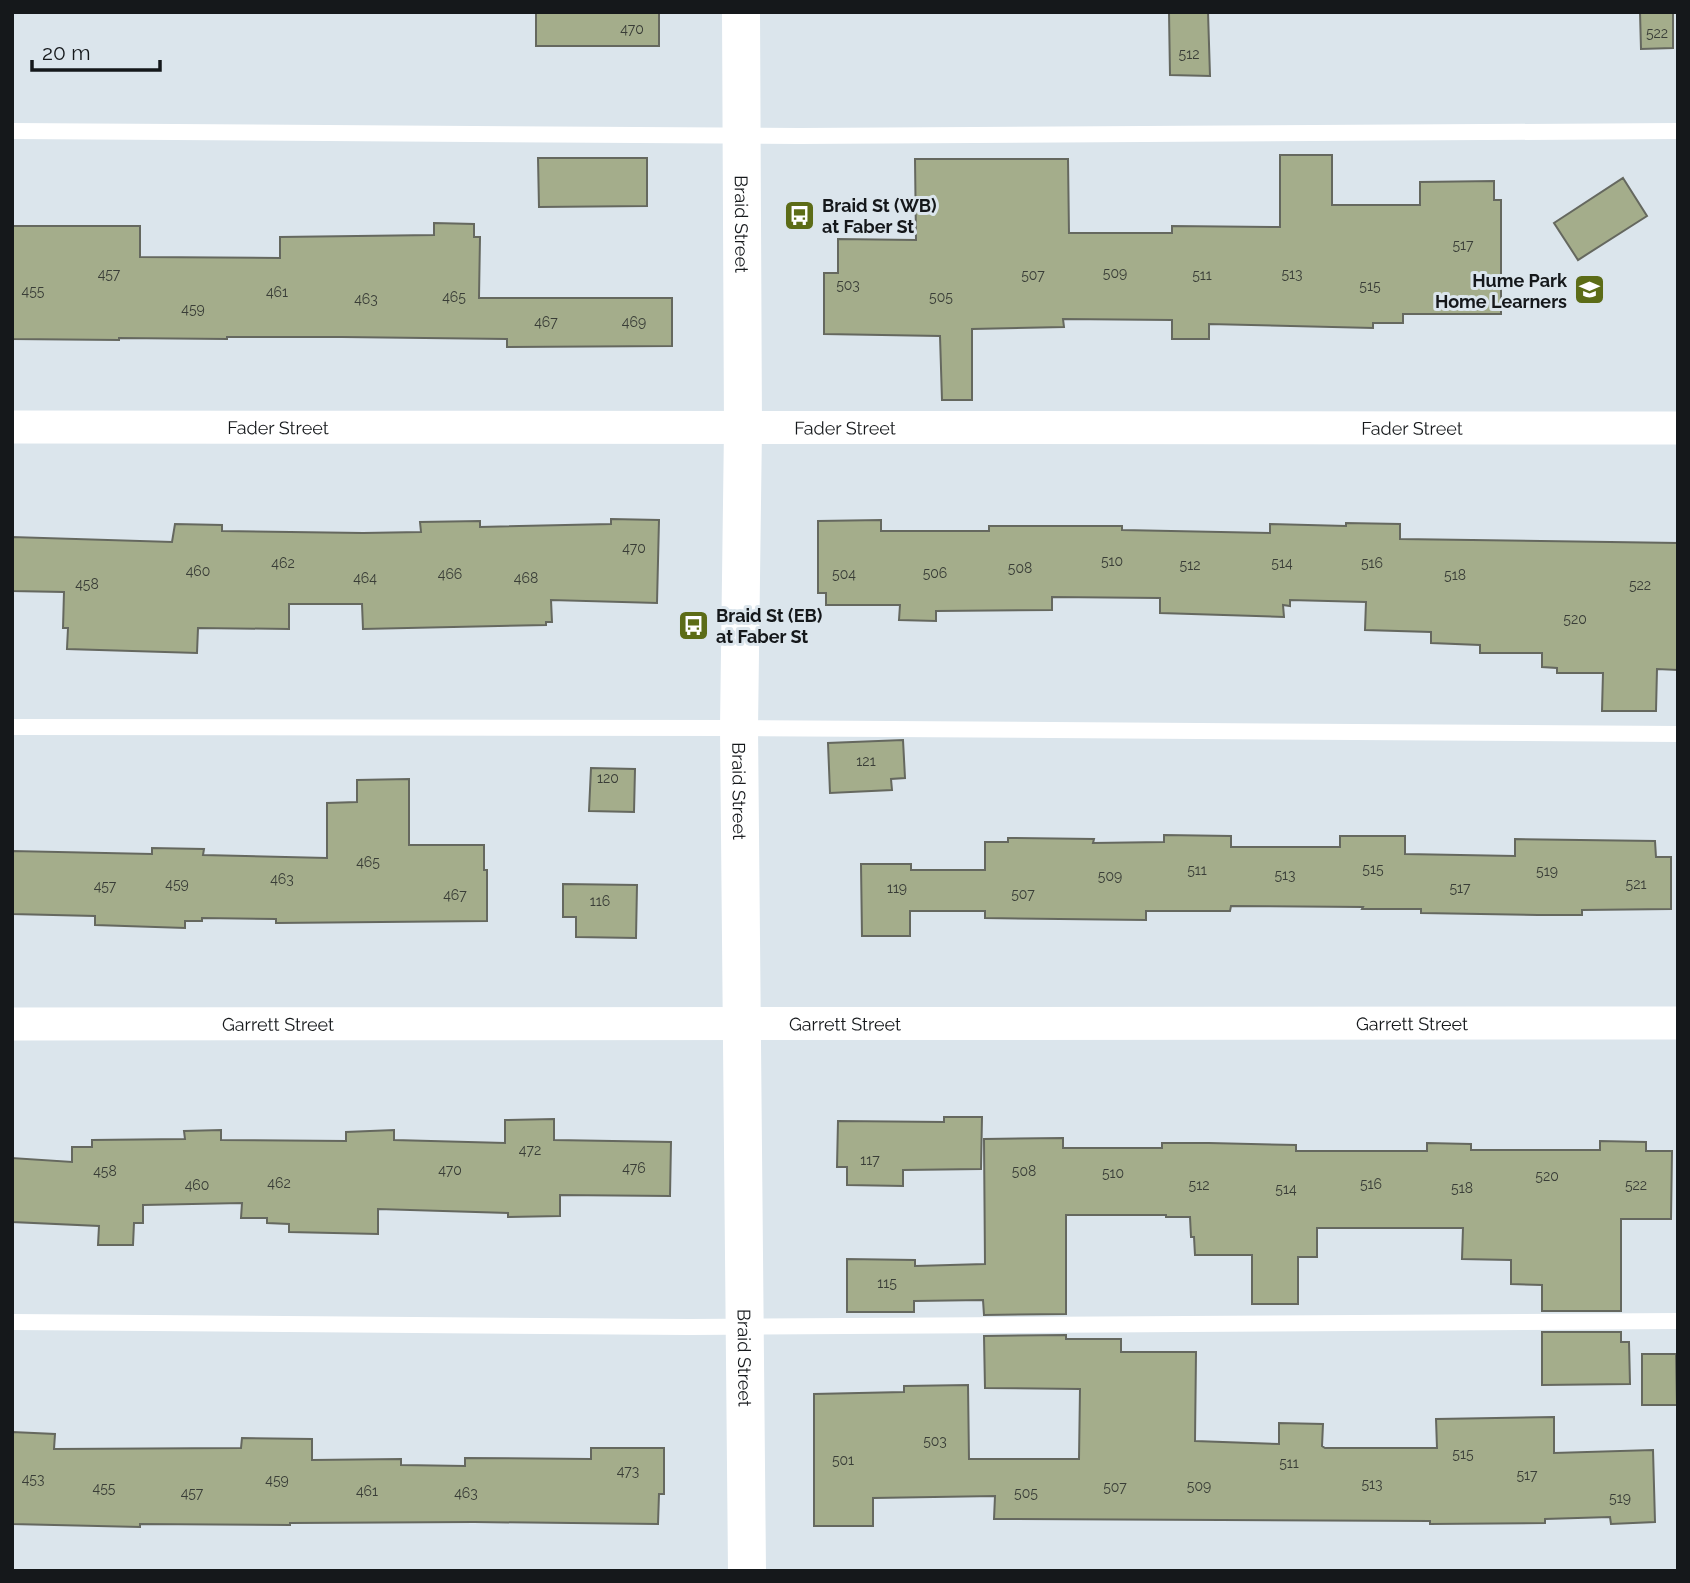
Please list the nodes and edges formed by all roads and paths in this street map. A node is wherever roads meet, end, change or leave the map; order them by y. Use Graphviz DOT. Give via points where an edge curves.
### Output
graph roads {
  1 [pos="741,12"];
  2 [pos="12,131"];
  3 [pos="1678,131"];
  4 [pos="741,136"];
  5 [pos="12,427"];
  6 [pos="743,428"];
  7 [pos="1678,428"];
  8 [pos="12,727"];
  9 [pos="739,728"];
  10 [pos="1678,734"];
  11 [pos="743,1023"];
  12 [pos="1678,1023"];
  13 [pos="12,1024"];
  14 [pos="1678,1321"];
  15 [pos="12,1322"];
  16 [pos="744,1326"];
  17 [pos="747,1571"];
  1 -- 4 [label="main road, Braid Street"];
  2 -- 4 [label="lane"];
  3 -- 4 [label="lane"];
  4 -- 6 [label="main road, Braid Street"];
  5 -- 6 [label="street, Fader Street"];
  6 -- 7 [label="street, Fader Street"];
  6 -- 9 [label="main road, Braid Street"];
  8 -- 9 [label="lane"];
  9 -- 10 [label="lane"];
  9 -- 11 [label="main road, Braid Street"];
  11 -- 12 [label="street, Garrett Street"];
  11 -- 13 [label="street, Garrett Street"];
  11 -- 16 [label="main road, Braid Street"];
  14 -- 16 [label="lane"];
  15 -- 16 [label="lane"];
  16 -- 17 [label="main road, Braid Street"];
}
